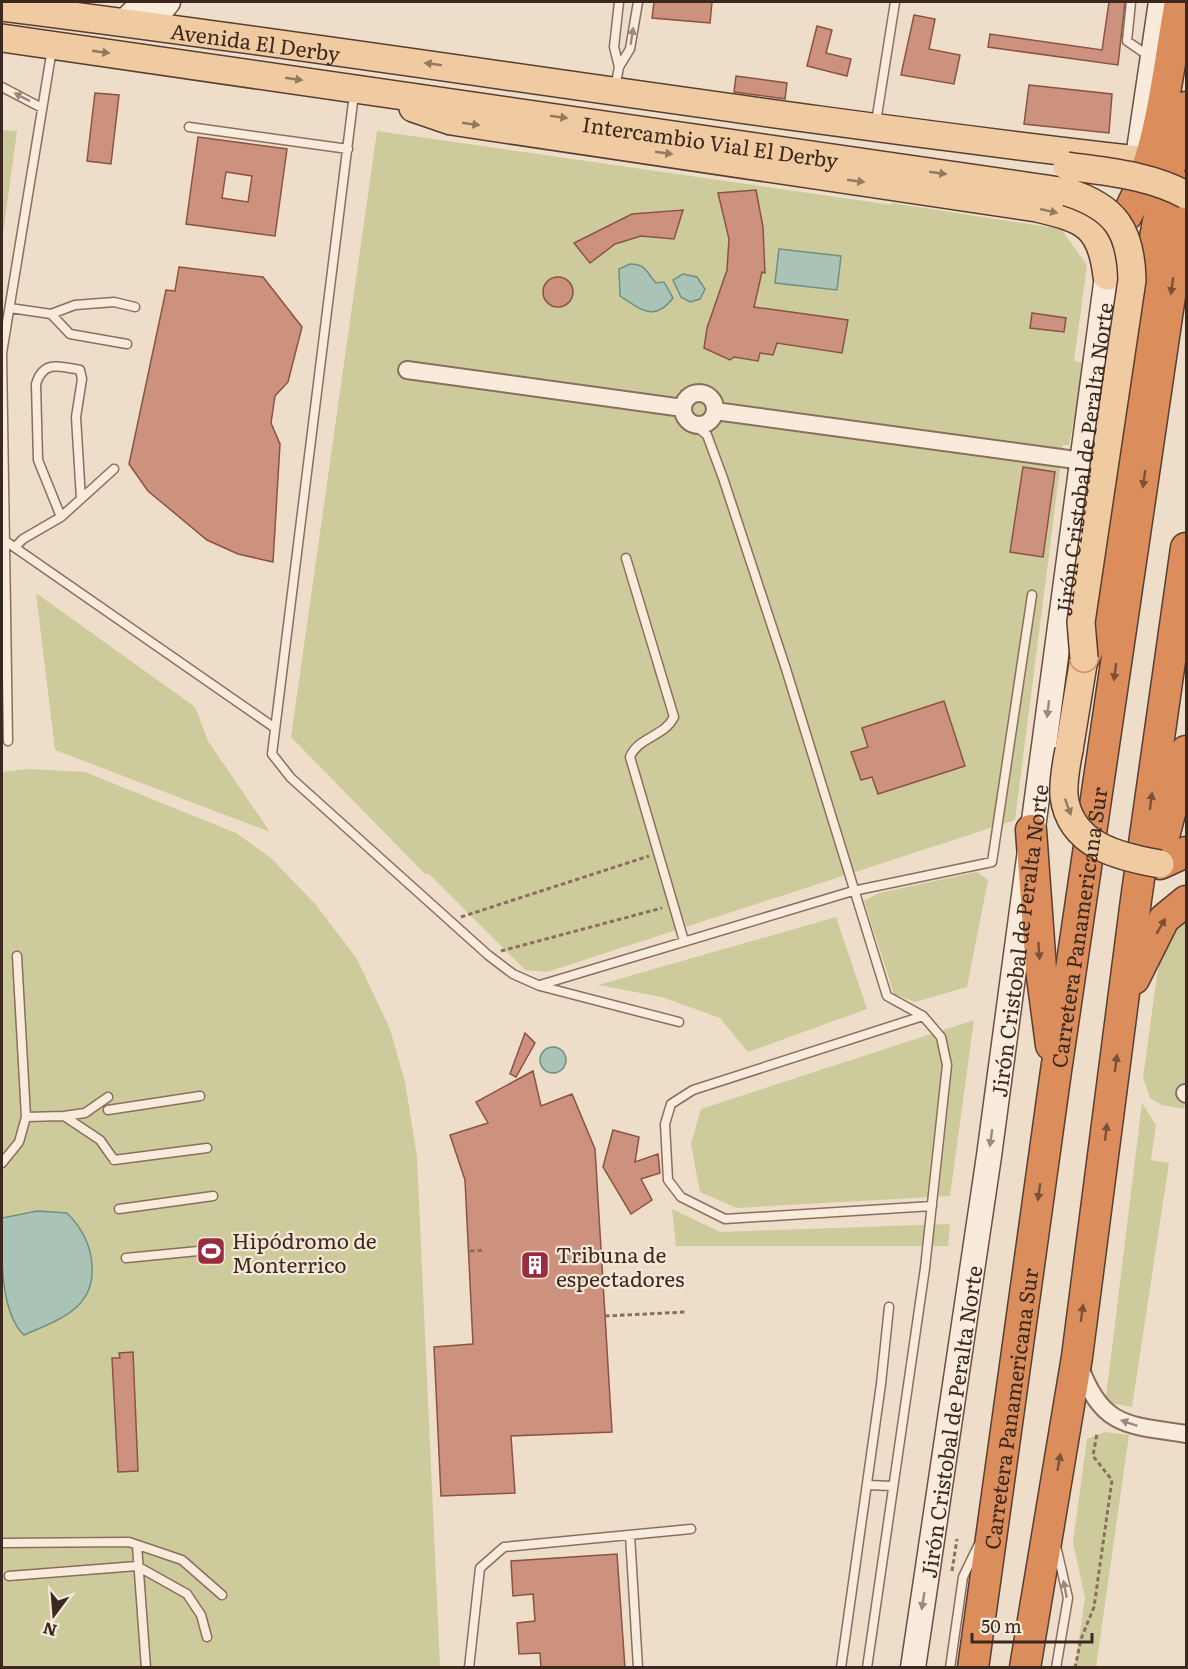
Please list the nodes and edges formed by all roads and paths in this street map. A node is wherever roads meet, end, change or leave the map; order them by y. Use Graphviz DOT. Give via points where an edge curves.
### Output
graph roads {
  1 [pos="168,2"];
  2 [pos="619,2"];
  3 [pos="638,2"];
  4 [pos="895,2"];
  5 [pos="1131,2"];
  6 [pos="1161,2"];
  7 [pos="1180,2"];
  8 [pos="2,7"];
  9 [pos="147,13"];
  10 [pos="2,38"];
  11 [pos="52,46"];
  12 [pos="1153,59"];
  13 [pos="512,75"];
  14 [pos="617,79"];
  15 [pos="2,87"];
  16 [pos="355,87"];
  17 [pos="1186,107"];
  18 [pos="42,108"];
  19 [pos="189,127"];
  20 [pos="875,129"];
  21 [pos="348,149"];
  22 [pos="1138,160"];
  23 [pos="1067,179"];
  24 [pos="1186,187"];
  25 [pos="1186,195"];
  26 [pos="1128,215"];
  27 [pos="1107,276"];
  28 [pos="135,307"];
  29 [pos="10,308"];
  30 [pos="51,314"];
  31 [pos="127,344"];
  32 [pos="407,370"];
  33 [pos="683,408"];
  34 [pos="715,411"];
  35 [pos="693,424"];
  36 [pos="2,445"];
  37 [pos="1083,461"];
  38 [pos="114,469"];
  39 [pos="81,499"];
  40 [pos="62,517"];
  41 [pos="4,540"];
  42 [pos="15,547"];
  43 [pos="1186,548"];
  44 [pos="626,558"];
  45 [pos="1032,595"];
  46 [pos="1084,658"];
  47 [pos="275,728"];
  48 [pos="8,741"];
  49 [pos="1186,751"];
  50 [pos="1031,830"];
  51 [pos="656,853"];
  52 [pos="1178,862"];
  53 [pos="853,891"];
  54 [pos="1136,900"];
  55 [pos="1186,901"];
  56 [pos="673,905"];
  57 [pos="450,921"];
  58 [pos="684,941"];
  59 [pos="488,955"];
  60 [pos="17,956"];
  61 [pos="540,986"];
  62 [pos="1125,993"];
  63 [pos="923,1016"];
  64 [pos="679,1022"];
  65 [pos="1056,1071"];
  66 [pos="200,1096"];
  67 [pos="108,1097"];
  68 [pos="108,1110"];
  69 [pos="64,1116"];
  70 [pos="26,1117"];
  71 [pos="207,1148"];
  72 [pos="2,1163"];
  73 [pos="213,1196"];
  74 [pos="932,1206"];
  75 [pos="119,1209"];
  76 [pos="219,1249"];
  77 [pos="484,1250"];
  78 [pos="470,1251"];
  79 [pos="126,1258"];
  80 [pos="889,1307"];
  81 [pos="685,1312"];
  82 [pos="605,1316"];
  83 [pos="1077,1357"];
  84 [pos="1097,1433"];
  85 [pos="1186,1434"];
  86 [pos="867,1485"];
  87 [pos="893,1486"];
  88 [pos="994,1510"];
  89 [pos="1049,1520"];
  90 [pos="691,1529"];
  91 [pos="630,1535"];
  92 [pos="2,1543"];
  93 [pos="137,1545"];
  94 [pos="137,1566"];
  95 [pos="9,1576"];
  96 [pos="222,1595"];
  97 [pos="207,1637"];
  98 [pos="146,1668"];
  99 [pos="469,1668"];
  100 [pos="638,1668"];
  101 [pos="841,1668"];
  102 [pos="867,1668"];
  103 [pos="913,1668"];
  104 [pos="950,1668"];
  105 [pos="973,1668"];
  106 [pos="1025,1668"];
  107 [pos="1056,1668"];
  108 [pos="1075,1668"];
  1 -- 9 [label="street"];
  2 -- 14 [label="lane" via="614,48"];
  14 -- 3 [label="lane, one-way" via="630,49"];
  4 -- 20 [label="lane"];
  5 -- 12 [label="lane" via="1127,41"];
  6 -- 12 [label="street, Jirón Cristobal de Peralta Norte"];
  7 -- 26 [label="highway" via="1151,157"];
  8 -- 9 [label="main road, Avenida El Derby" via="123,23"];
  13 -- 9 [label="main road, Avenida El Derby, one-way"];
  10 -- 11 [label="main road, Avenida El Derby"];
  11 -- 16 [label="main road, Avenida El Derby, one-way"];
  11 -- 18 [label="lane"];
  12 -- 22 [label="street, Jirón Cristobal de Peralta Norte"];
  13 -- 14 [label="main road"];
  13 -- 23 [label="main road" via="588,101"];
  14 -- 20 [label="main road"];
  18 -- 15 [label="lane, one-way"];
  16 -- 21 [label="lane"];
  16 -- 23 [label="main road, Intercambio Vial El Derby, one-way"];
  16 -- 27 [label="main road, one-way" via="451,121 1072,216 1096,234"];
  17 -- 46 [label="highway" via="1157,226 1093,638"];
  18 -- 29 [label="lane"];
  19 -- 21 [label="lane"];
  20 -- 22 [label="main road"];
  21 -- 47 [label="lane"];
  22 -- 26 [label="street, Jirón Cristobal de Peralta Norte"];
  23 -- 25 [label="main road, bridge" via="1127,175 1163,184"];
  23 -- 46 [label="main road, bridge" via="1113,217 1125,236 1132,280 1081,622"];
  24 -- 65 [label="highway, Carretera Panamericana Sur, one-way"];
  26 -- 27 [label="street, Jirón Cristobal de Peralta Norte"];
  27 -- 37 [label="street, Jirón Cristobal de Peralta Norte"];
  28 -- 30 [label="lane" via="114,302 75,305"];
  29 -- 30 [label="lane"];
  29 -- 36 [label="lane" via="2,353"];
  30 -- 31 [label="lane" via="70,334"];
  32 -- 33 [label="street"];
  33 -- 34 [label="street" via="687,399 700,393 710,396"];
  33 -- 35 [label="street"];
  34 -- 35 [label="street" via="707,423"];
  34 -- 37 [label="street"];
  35 -- 53 [label="lane" via="707,435 723,478"];
  36 -- 41 [label="lane"];
  37 -- 50 [label="street, Jirón Cristobal de Peralta Norte, one-way"];
  38 -- 39 [label="lane"];
  39 -- 40 [label="lane"];
  39 -- 40 [label="lane" via="76,417 80,370 46,367 36,384 38,460"];
  40 -- 42 [label="lane"];
  41 -- 42 [label="lane"];
  41 -- 48 [label="lane"];
  42 -- 47 [label="lane"];
  54 -- 43 [label="highway, one-way"];
  44 -- 51 [label="lane" via="674,717 668,728 634,747 630,757"];
  45 -- 53 [label="lane" via="993,862"];
  46 -- 52 [label="main road, one-way, bridge" via="1064,778 1068,810 1086,837 1101,848 1119,856"];
  47 -- 57 [label="lane" via="272,754 291,778"];
  49 -- 54 [label="highway" via="1155,870"];
  50 -- 65 [label="highway, one-way" via="1041,969"];
  50 -- 103 [label="street, Jirón Cristobal de Peralta Norte, one-way" via="989,1156"];
  51 -- 56 [label="lane"];
  51 -- 57 [label="path"];
  53 -- 58 [label="lane"];
  53 -- 63 [label="lane" via="887,996"];
  54 -- 62 [label="highway"];
  62 -- 55 [label="highway, one-way" via="1164,919"];
  56 -- 58 [label="lane"];
  56 -- 59 [label="path"];
  57 -- 59 [label="lane"];
  58 -- 61 [label="lane"];
  59 -- 61 [label="lane" via="513,974"];
  60 -- 70 [label="lane"];
  61 -- 64 [label="lane"];
  83 -- 62 [label="highway, one-way"];
  63 -- 74 [label="lane" via="941,1037 947,1065"];
  63 -- 74 [label="lane" via="693,1090 671,1104 665,1124 668,1180 681,1197 725,1219"];
  65 -- 88 [label="highway, Carretera Panamericana Sur, one-way"];
  66 -- 68 [label="lane"];
  67 -- 69 [label="lane" via="85,1113"];
  69 -- 70 [label="lane"];
  69 -- 71 [label="lane" via="100,1140 113,1158"];
  70 -- 72 [label="lane" via="19,1142"];
  73 -- 75 [label="lane"];
  74 -- 87 [label="lane"];
  76 -- 79 [label="lane"];
  77 -- 78 [label="path"];
  80 -- 86 [label="lane"];
  81 -- 82 [label="path"];
  85 -- 83 [label="street, one-way" via="1134,1426 1110,1415 1093,1398"];
  89 -- 83 [label="highway, one-way"];
  84 -- 108 [label="path" via="1093,1456 1112,1480 1095,1607 1081,1639"];
  86 -- 87 [label="lane"];
  86 -- 101 [label="lane"];
  87 -- 102 [label="lane"];
  88 -- 104 [label="lane" via="963,1577"];
  88 -- 105 [label="highway, Carretera Panamericana Sur"];
  89 -- 106 [label="highway"];
  107 -- 89 [label="lane, one-way" via="1068,1598"];
  90 -- 91 [label="lane"];
  91 -- 99 [label="lane" via="504,1547 491,1556 480,1568"];
  91 -- 100 [label="lane"];
  92 -- 93 [label="lane"];
  93 -- 94 [label="lane"];
  93 -- 96 [label="lane" via="182,1560"];
  94 -- 95 [label="lane"];
  94 -- 97 [label="lane" via="187,1594 201,1616"];
  94 -- 98 [label="lane"];
}
